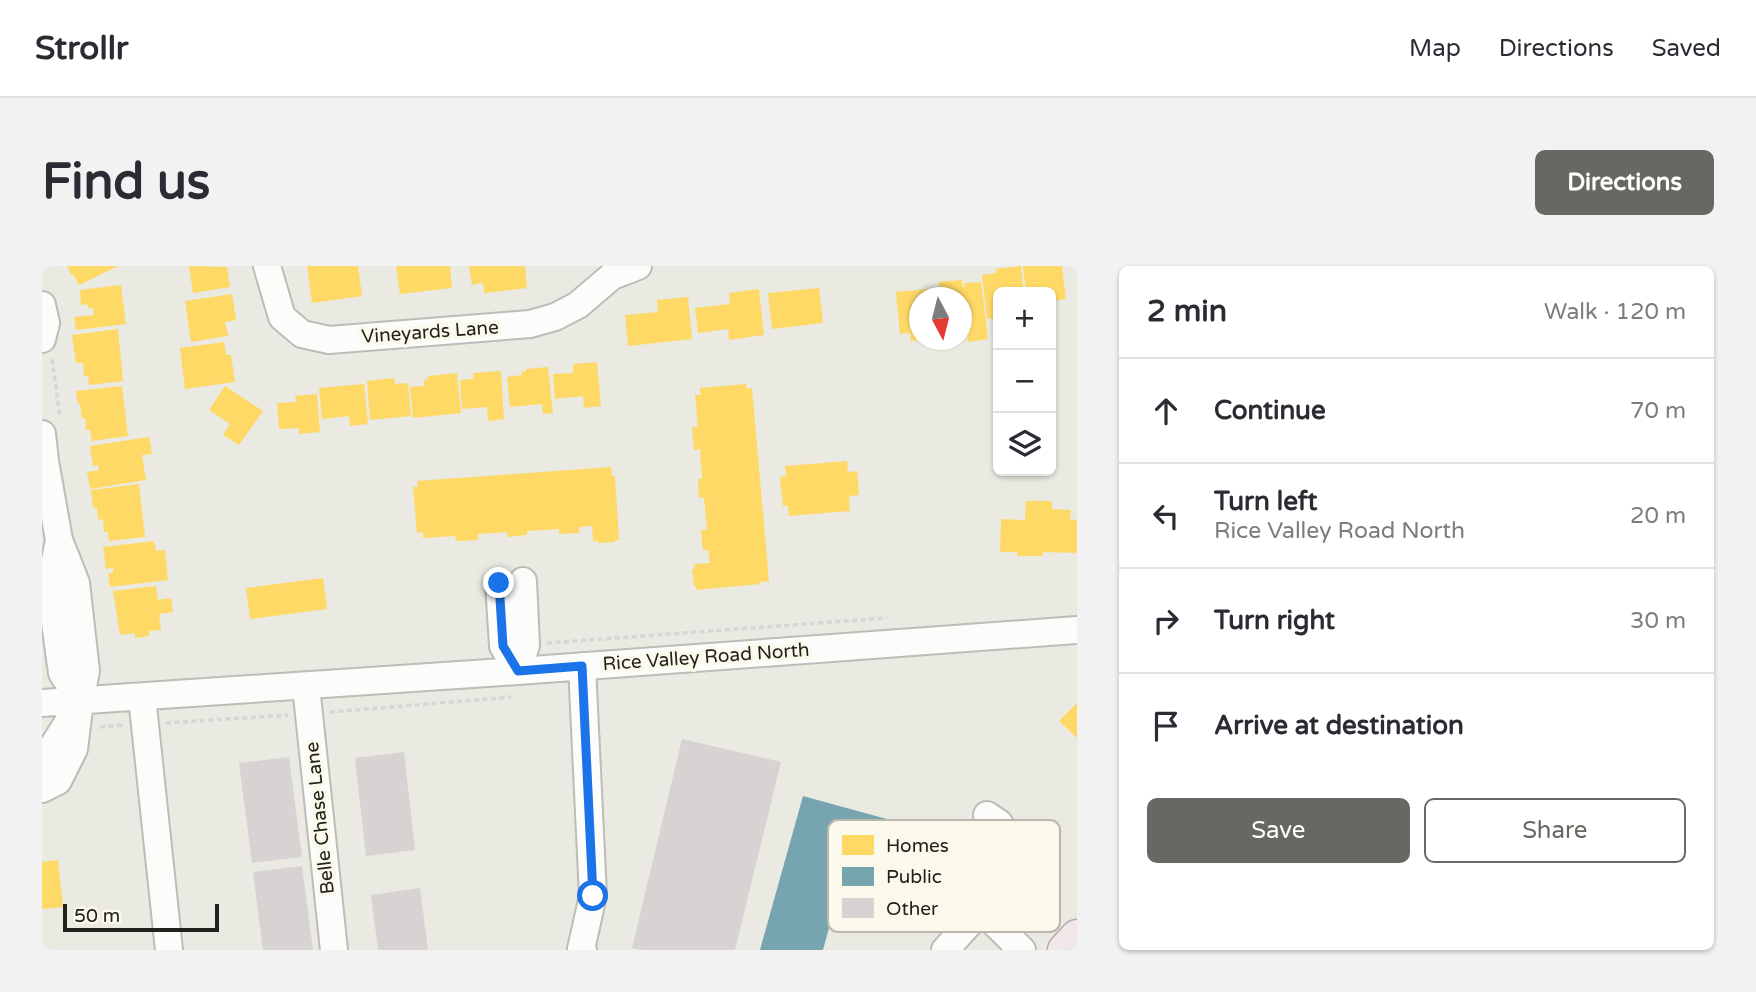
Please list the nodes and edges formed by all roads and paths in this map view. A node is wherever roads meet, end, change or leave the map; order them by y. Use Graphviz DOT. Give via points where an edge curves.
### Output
graph roads {
  1 [pos="267,266"];
  2 [pos="638,266"];
  3 [pos="608,271"];
  4 [pos="42,305"];
  5 [pos="42,339"];
  6 [pos="42,434"];
  7 [pos="51,541"];
  8 [pos="887,618"];
  9 [pos="1077,629"];
  10 [pos="526,645"];
  11 [pos="582,666"];
  12 [pos="518,671"];
  13 [pos="306,686"];
  14 [pos="142,697"];
  15 [pos="80,701"];
  16 [pos="42,703"];
  17 [pos="42,764"];
  18 [pos="42,789"];
  19 [pos="987,816"];
  20 [pos="994,820"];
  21 [pos="961,932"];
  22 [pos="1004,932"];
  23 [pos="1077,936"];
  24 [pos="169,950"];
  25 [pos="334,950"];
  26 [pos="583,950"];
  27 [pos="945,950"];
  28 [pos="1022,950"];
  29 [pos="1064,950"];
  1 -- 3 [label="street, Vineyards Lane" via="282,317 302,334 329,340 530,324 578,305"];
  2 -- 3 [label="street, Vineyards Lane"];
  4 -- 5 [label="street" via="46,323"];
  6 -- 7 [label="street"];
  7 -- 15 [label="street" via="76,583 86,671"];
  8 -- 10 [label="path"];
  9 -- 11 [label="street, Rice Valley Road North"];
  10 -- 12 [label="street"];
  10 -- 12 [label="street" via="511,582 503,646"];
  11 -- 12 [label="street, Rice Valley Road North"];
  11 -- 26 [label="street" via="593,896"];
  12 -- 13 [label="street, Rice Valley Road North"];
  13 -- 14 [label="street, Rice Valley Road North"];
  13 -- 25 [label="street, Belle Chase Lane"];
  14 -- 15 [label="street, Rice Valley Road North"];
  14 -- 24 [label="street"];
  15 -- 16 [label="street, Rice Valley Road North"];
  15 -- 17 [label="street"];
  15 -- 18 [label="street" via="74,749 58,780"];
  19 -- 20 [label="street"];
  21 -- 27 [label="street"];
  22 -- 28 [label="street"];
  23 -- 29 [label="main road"];
}
